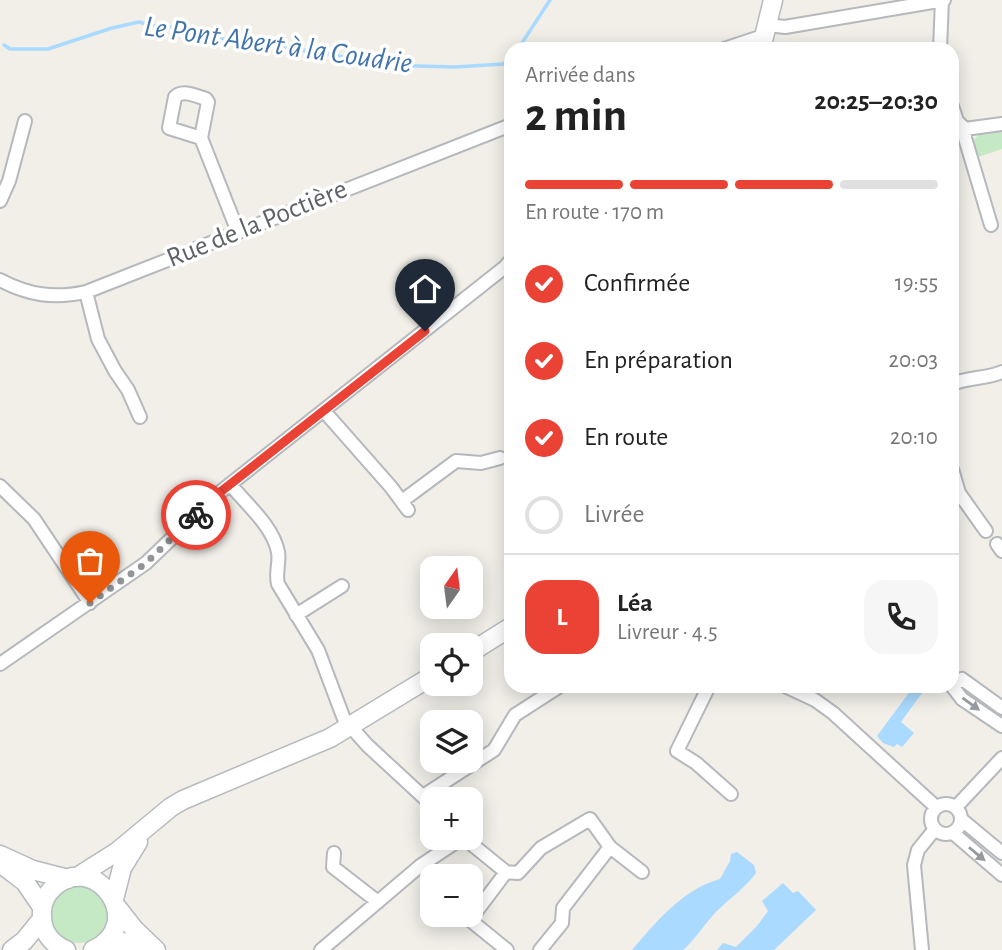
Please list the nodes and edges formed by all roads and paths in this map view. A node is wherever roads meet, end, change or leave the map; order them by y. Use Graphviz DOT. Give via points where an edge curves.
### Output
graph roads {
  1 [pos="773,0"];
  2 [pos="943,0"];
  3 [pos="764,38"];
  4 [pos="743,42"];
  5 [pos="940,42"];
  6 [pos="25,121"];
  7 [pos="959,123"];
  8 [pos="1002,124"];
  9 [pos="504,128"];
  10 [pos="965,130"];
  11 [pos="201,138"];
  12 [pos="0,201"];
  13 [pos="991,225"];
  14 [pos="238,232"];
  15 [pos="504,266"];
  16 [pos="0,280"];
  17 [pos="86,292"];
  18 [pos="1002,372"];
  19 [pos="959,381"];
  20 [pos="324,411"];
  21 [pos="140,417"];
  22 [pos="500,458"];
  23 [pos="230,484"];
  24 [pos="0,486"];
  25 [pos="959,493"];
  26 [pos="986,531"];
  27 [pos="342,586"];
  28 [pos="90,603"];
  29 [pos="296,615"];
  30 [pos="504,631"];
  31 [pos="483,644"];
  32 [pos="0,664"];
  33 [pos="959,681"];
  34 [pos="420,683"];
  35 [pos="549,693"];
  36 [pos="706,693"];
  37 [pos="800,693"];
  38 [pos="957,693"];
  39 [pos="1002,708"];
  40 [pos="350,726"];
  41 [pos="1002,726"];
  42 [pos="1002,758"];
  43 [pos="444,787"];
  44 [pos="420,794"];
  45 [pos="731,794"];
  46 [pos="936,807"];
  47 [pos="956,807"];
  48 [pos="962,820"];
  49 [pos="148,827"];
  50 [pos="935,829"];
  51 [pos="953,832"];
  52 [pos="610,847"];
  53 [pos="445,850"];
  54 [pos="478,850"];
  55 [pos="334,853"];
  56 [pos="1002,853"];
  57 [pos="0,855"];
  58 [pos="0,863"];
  59 [pos="506,872"];
  60 [pos="642,872"];
  61 [pos="1002,874"];
  62 [pos="73,878"];
  63 [pos="115,902"];
  64 [pos="378,902"];
  65 [pos="42,913"];
  66 [pos="99,946"];
  67 [pos="62,948"];
  68 [pos="12,950"];
  69 [pos="21,950"];
  70 [pos="148,950"];
  71 [pos="156,950"];
  72 [pos="321,950"];
  73 [pos="507,950"];
  74 [pos="540,950"];
  75 [pos="922,950"];
  1 -- 3 [label="main road"];
  2 -- 3 [label="street" via="785,27"];
  2 -- 5 [label="street"];
  3 -- 4 [label="street"];
  6 -- 12 [label="street"];
  7 -- 10 [label="street"];
  8 -- 10 [label="street"];
  9 -- 14 [label="street, Rue de la Poctière"];
  10 -- 13 [label="street"];
  11 -- 14 [label="street"];
  14 -- 17 [label="street, Rue de la Poctière"];
  15 -- 20 [label="street"];
  16 -- 17 [label="street, Rue de la Poctière" via="40,295"];
  17 -- 21 [label="street" via="94,330"];
  18 -- 19 [label="street"];
  20 -- 22 [label="street" via="405,506 456,461 481,463"];
  20 -- 23 [label="street"];
  23 -- 28 [label="street" via="146,563"];
  23 -- 29 [label="street" via="274,541 278,584"];
  24 -- 28 [label="street" via="34,519"];
  25 -- 26 [label="street"];
  27 -- 29 [label="street"];
  28 -- 32 [label="street"];
  29 -- 40 [label="street" via="318,650"];
  30 -- 31 [label="main road"];
  39 -- 33 [label="street, one-way"];
  34 -- 40 [label="main road"];
  35 -- 43 [label="street" via="515,715 494,750"];
  36 -- 45 [label="street" via="677,751"];
  37 -- 46 [label="street" via="833,713"];
  38 -- 41 [label="street, one-way"];
  40 -- 44 [label="street"];
  40 -- 49 [label="main road" via="183,800"];
  42 -- 47 [label="street"];
  46 -- 47 [label="street" via="945,803"];
  46 -- 50 [label="street" via="931,820"];
  47 -- 48 [label="street"];
  48 -- 51 [label="street"];
  48 -- 56 [label="street"];
  49 -- 62 [label="main road" via="103,862"];
  49 -- 63 [label="main road" via="122,868"];
  50 -- 51 [label="street" via="943,834"];
  50 -- 75 [label="street" via="918,850 914,865"];
  51 -- 61 [label="street, one-way"];
  52 -- 59 [label="street" via="590,819 541,848 518,873"];
  52 -- 60 [label="street"];
  52 -- 74 [label="street" via="563,908 562,923"];
  53 -- 64 [label="street"];
  54 -- 59 [label="street"];
  55 -- 64 [label="street" via="333,867"];
  57 -- 62 [label="main road" via="33,870"];
  58 -- 65 [label="main road" via="25,882"];
  59 -- 73 [label="street" via="470,919"];
  62 -- 63 [label="main road" via="95,880"];
  62 -- 65 [label="main road" via="51,889"];
  63 -- 66 [label="main road" via="114,930"];
  63 -- 71 [label="main road"];
  64 -- 72 [label="street"];
  65 -- 67 [label="main road" via="47,935"];
  65 -- 68 [label="main road" via="24,941"];
  66 -- 70 [label="main road" via="123,942"];
  67 -- 69 [label="main road"];
}
